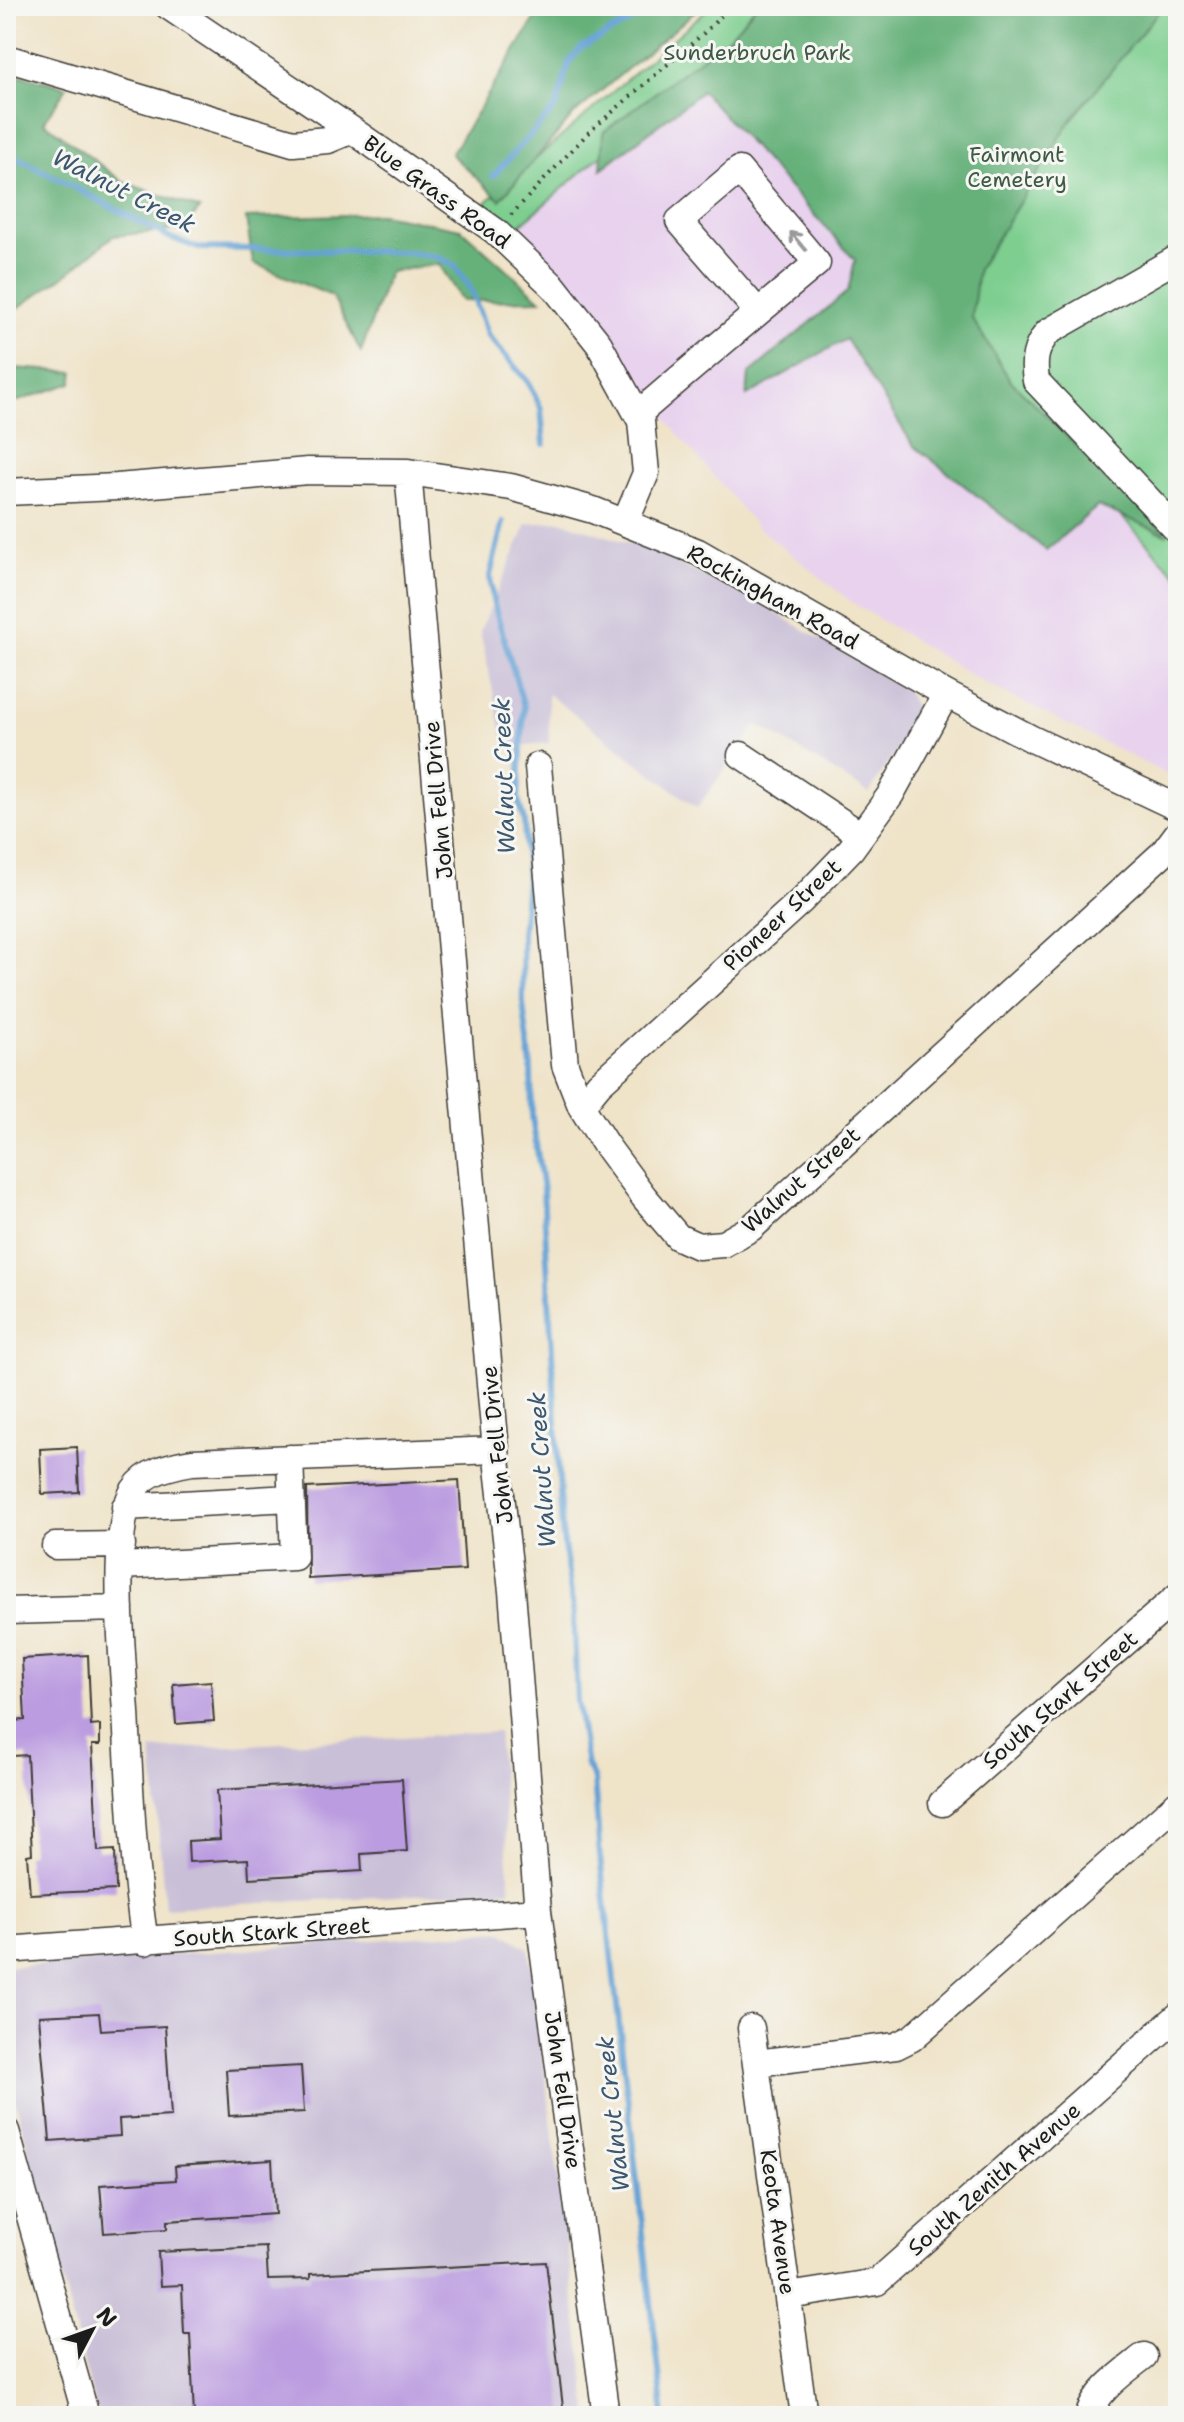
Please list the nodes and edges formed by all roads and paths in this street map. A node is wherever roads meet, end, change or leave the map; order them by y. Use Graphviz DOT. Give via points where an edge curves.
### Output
graph roads {
  1 [pos="168,6"];
  2 [pos="731,6"];
  3 [pos="6,58"];
  4 [pos="352,130"];
  5 [pos="495,231"];
  6 [pos="1178,258"];
  7 [pos="758,312"];
  8 [pos="638,414"];
  9 [pos="408,472"];
  10 [pos="6,492"];
  11 [pos="625,523"];
  12 [pos="1178,531"];
  13 [pos="946,694"];
  14 [pos="741,755"];
  15 [pos="538,766"];
  16 [pos="1178,808"];
  17 [pos="1178,833"];
  18 [pos="861,835"];
  19 [pos="581,1106"];
  20 [pos="496,1450"];
  21 [pos="290,1458"];
  22 [pos="291,1498"];
  23 [pos="125,1507"];
  24 [pos="55,1546"];
  25 [pos="121,1556"];
  26 [pos="1178,1596"];
  27 [pos="120,1608"];
  28 [pos="6,1611"];
  29 [pos="942,1803"];
  30 [pos="1178,1803"];
  31 [pos="538,1911"];
  32 [pos="145,1942"];
  33 [pos="6,1950"];
  34 [pos="1178,2016"];
  35 [pos="751,2028"];
  36 [pos="756,2063"];
  37 [pos="6,2131"];
  38 [pos="788,2296"];
  39 [pos="1144,2356"];
  40 [pos="86,2416"];
  41 [pos="606,2416"];
  42 [pos="804,2416"];
  43 [pos="1088,2416"];
  1 -- 4 [label="street"];
  2 -- 5 [label="path" via="588,133"];
  3 -- 4 [label="street, Blue Grass Road" via="293,143 328,140"];
  4 -- 5 [label="street, Blue Grass Road"];
  5 -- 8 [label="street, Blue Grass Road" via="554,287 599,344"];
  6 -- 12 [label="street" via="1048,332 1035,347 1034,367 1036,381"];
  7 -- 7 [label="street, one-way" via="817,263 739,170 679,221"];
  7 -- 8 [label="street"];
  8 -- 11 [label="street, Blue Grass Road" via="646,473"];
  9 -- 10 [label="street, Rockingham Road" via="308,471"];
  9 -- 11 [label="street, Rockingham Road" via="511,487"];
  9 -- 20 [label="street, John Fell Drive"];
  11 -- 13 [label="street, Rockingham Road" via="742,575"];
  13 -- 16 [label="street, Rockingham Road"];
  13 -- 18 [label="street, Pioneer Street" via="891,794"];
  14 -- 18 [label="street"];
  15 -- 19 [label="street, Walnut Street" via="565,1065"];
  17 -- 19 [label="street, Walnut Street" via="1163,853 751,1228 723,1244 698,1246 678,1237"];
  18 -- 19 [label="street, Pioneer Street" via="802,900"];
  20 -- 21 [label="street"];
  20 -- 31 [label="street, John Fell Drive"];
  21 -- 22 [label="street"];
  21 -- 23 [label="street" via="167,1466 140,1482"];
  22 -- 23 [label="street"];
  22 -- 25 [label="street" via="294,1557"];
  23 -- 25 [label="street"];
  24 -- 25 [label="street"];
  25 -- 27 [label="street"];
  26 -- 29 [label="street, South Stark Street"];
  27 -- 28 [label="street"];
  27 -- 32 [label="street" via="136,1882"];
  30 -- 36 [label="street" via="912,2038 896,2046"];
  31 -- 32 [label="street, South Stark Street"];
  31 -- 41 [label="street, John Fell Drive"];
  32 -- 33 [label="street, South Stark Street"];
  34 -- 38 [label="street, South Zenith Avenue" via="877,2282"];
  35 -- 36 [label="street, Keota Avenue"];
  36 -- 38 [label="street, Keota Avenue"];
  37 -- 40 [label="street"];
  38 -- 42 [label="street, Keota Avenue"];
  39 -- 43 [label="street" via="1117,2377"];
}
